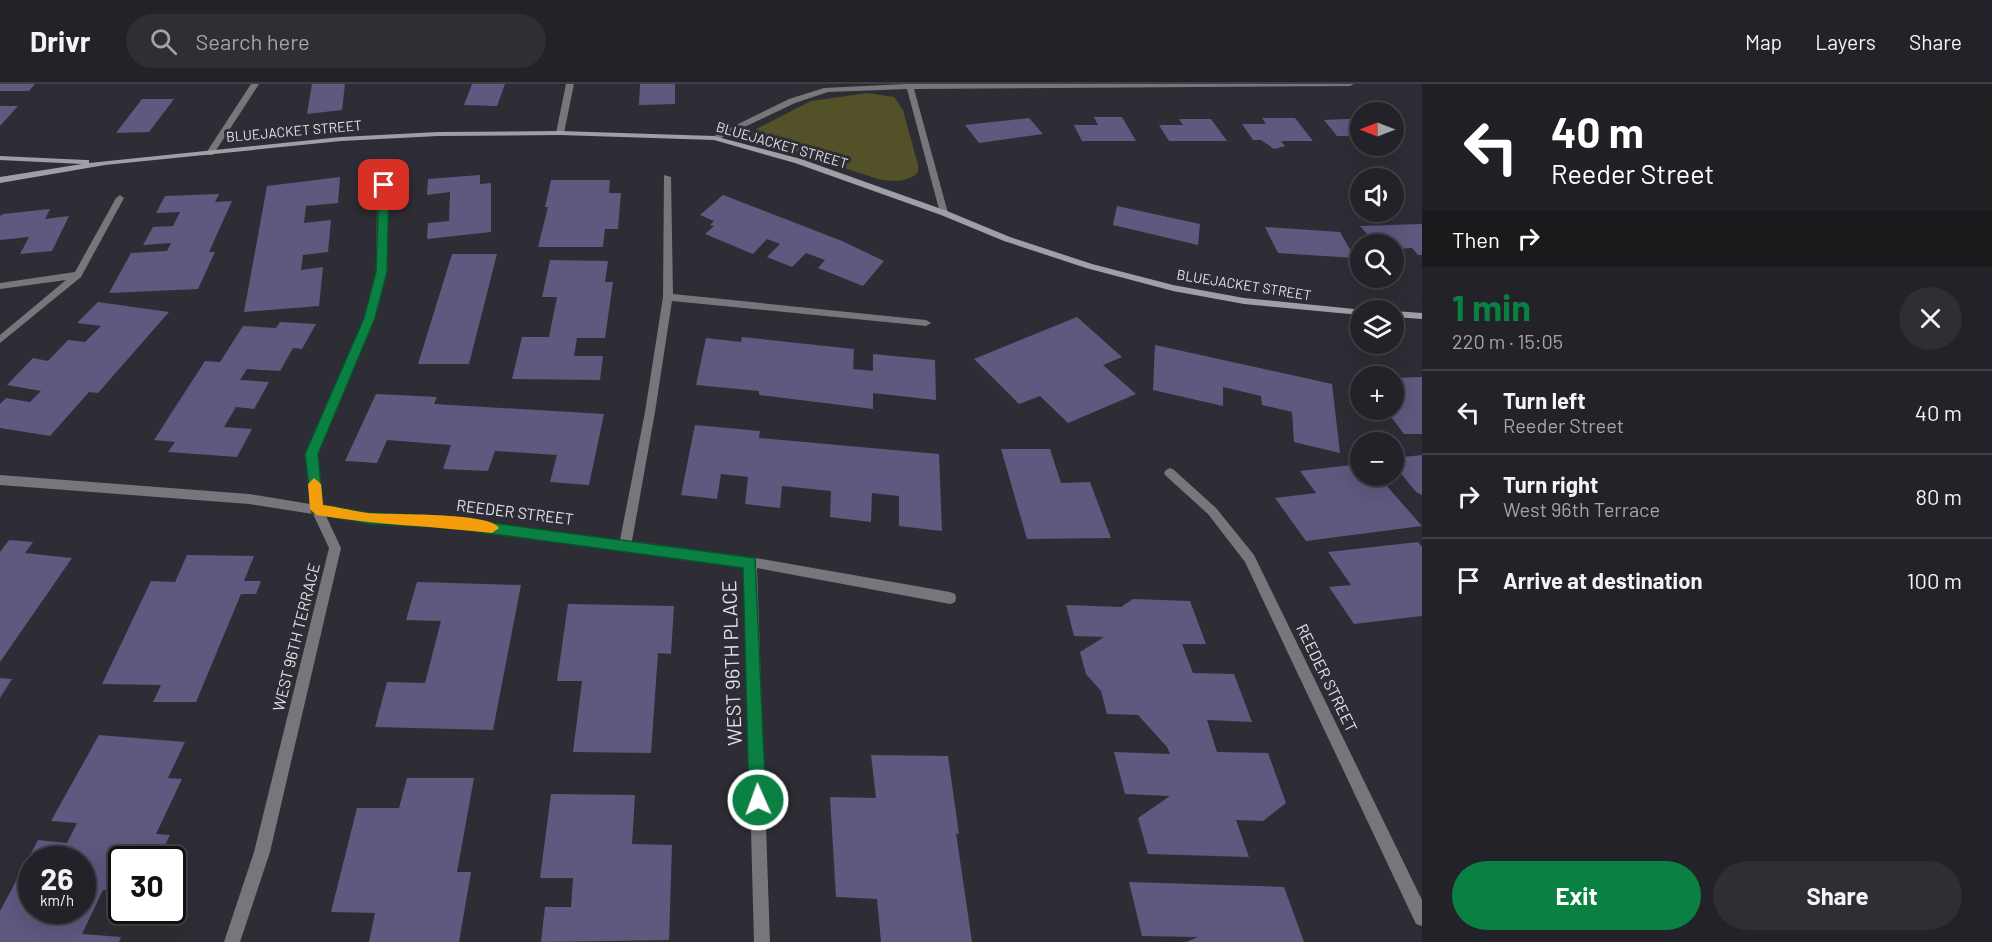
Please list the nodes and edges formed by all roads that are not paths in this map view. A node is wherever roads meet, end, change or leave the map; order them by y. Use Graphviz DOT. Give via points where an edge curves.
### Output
graph roads {
  1 [pos="255,84"];
  2 [pos="570,84"];
  3 [pos="1350,84"];
  4 [pos="910,85"];
  5 [pos="1264,85"];
  6 [pos="560,133"];
  7 [pos="714,138"];
  8 [pos="210,153"];
  9 [pos="0,158"];
  10 [pos="105,164"];
  11 [pos="386,170"];
  12 [pos="668,177"];
  13 [pos="0,180"];
  14 [pos="120,198"];
  15 [pos="944,213"];
  16 [pos="78,275"];
  17 [pos="0,286"];
  18 [pos="668,297"];
  19 [pos="1350,311"];
  20 [pos="1404,315"];
  21 [pos="1422,316"];
  22 [pos="926,323"];
  23 [pos="0,340"];
  24 [pos="1170,473"];
  25 [pos="0,480"];
  26 [pos="316,509"];
  27 [pos="625,545"];
  28 [pos="750,562"];
  29 [pos="950,598"];
  30 [pos="1422,918"];
  31 [pos="232,942"];
  32 [pos="762,942"];
  1 -- 8 [label="street"];
  2 -- 6 [label="street"];
  3 -- 5 [label="street"];
  4 -- 5 [label="street"];
  4 -- 7 [label="street" via="827,90 792,101"];
  4 -- 15 [label="street"];
  6 -- 7 [label="street, BLUEJACKET STREET"];
  6 -- 8 [label="street, BLUEJACKET STREET" via="356,138"];
  7 -- 15 [label="street, BLUEJACKET STREET" via="798,161"];
  8 -- 10 [label="street, BLUEJACKET STREET"];
  9 -- 10 [label="street, BLUEJACKET STREET"];
  10 -- 13 [label="street, BLUEJACKET STREET"];
  11 -- 26 [label="street, WEST 96TH TERRACE" via="381,208 381,272 369,318 311,454"];
  12 -- 18 [label="street"];
  14 -- 16 [label="street"];
  15 -- 19 [label="street, BLUEJACKET STREET" via="1089,266 1173,288 1244,301"];
  16 -- 17 [label="street"];
  16 -- 23 [label="street"];
  18 -- 22 [label="street"];
  18 -- 27 [label="street"];
  20 -- 21 [label="street"];
  24 -- 30 [label="street, REEDER STREET" via="1212,511 1250,559"];
  25 -- 26 [label="street, REEDER STREET" via="249,499"];
  26 -- 27 [label="street, REEDER STREET"];
  26 -- 31 [label="street, WEST 96TH TERRACE" via="335,548 262,852"];
  27 -- 28 [label="street, REEDER STREET"];
  28 -- 29 [label="street, REEDER STREET"];
  28 -- 32 [label="street, WEST 96TH PLACE"];
}
